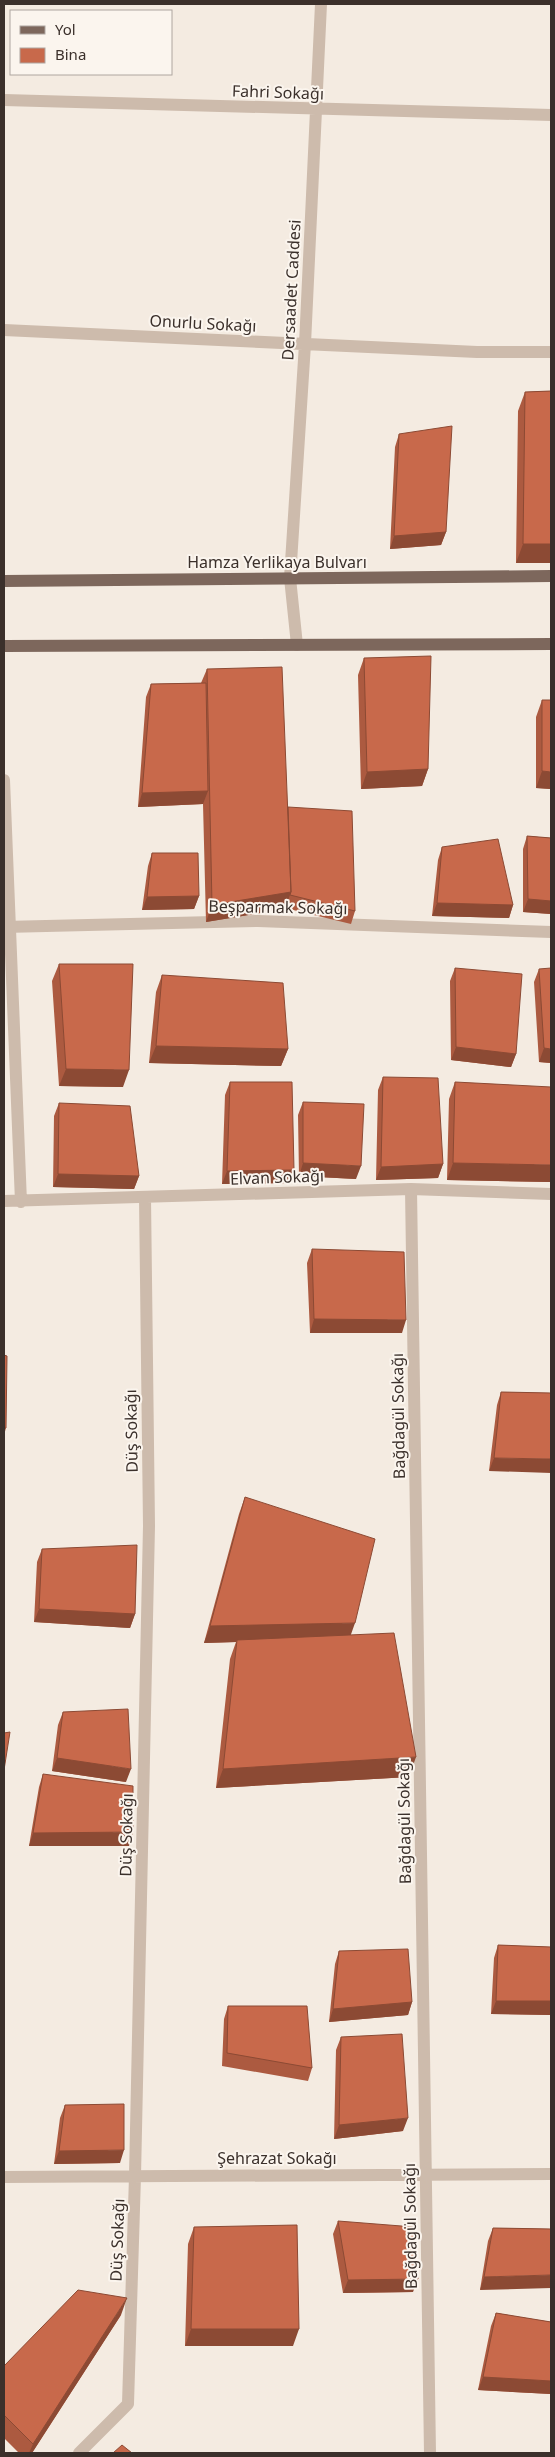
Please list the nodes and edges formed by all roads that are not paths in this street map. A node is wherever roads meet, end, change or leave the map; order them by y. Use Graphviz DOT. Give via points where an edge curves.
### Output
graph roads {
  1 [pos="321,4"];
  2 [pos="4,100"];
  3 [pos="315,109"];
  4 [pos="551,115"];
  5 [pos="4,330"];
  6 [pos="305,344"];
  7 [pos="551,352"];
  8 [pos="551,576"];
  9 [pos="290,578"];
  10 [pos="4,581"];
  11 [pos="551,644"];
  12 [pos="296,645"];
  13 [pos="4,646"];
  14 [pos="4,780"];
  15 [pos="7,927"];
  16 [pos="551,932"];
  17 [pos="411,1189"];
  18 [pos="551,1194"];
  19 [pos="145,1197"];
  20 [pos="4,1201"];
  21 [pos="21,1202"];
  22 [pos="426,2173"];
  23 [pos="551,2174"];
  24 [pos="135,2176"];
  25 [pos="4,2177"];
  26 [pos="79,2453"];
  27 [pos="430,2453"];
  1 -- 3 [label="street, Dersaadet Caddesi"];
  2 -- 3 [label="street, Fahri Sokağı"];
  3 -- 4 [label="street, Fahri Sokağı"];
  3 -- 6 [label="street, Dersaadet Caddesi"];
  5 -- 6 [label="street, Onurlu Sokağı"];
  6 -- 7 [label="street, Onurlu Sokağı"];
  6 -- 9 [label="street, Dersaadet Caddesi"];
  8 -- 9 [label="main road, Hamza Yerlikaya Bulvarı"];
  9 -- 10 [label="main road, Hamza Yerlikaya Bulvarı"];
  9 -- 12 [label="street, Dersaadet Caddesi"];
  11 -- 12 [label="main road"];
  12 -- 13 [label="main road"];
  14 -- 15 [label="street"];
  15 -- 16 [label="street, Beşparmak Sokağı" via="258,921"];
  15 -- 21 [label="street"];
  17 -- 18 [label="street, Elvan Sokağı"];
  17 -- 19 [label="street, Elvan Sokağı"];
  17 -- 22 [label="street, Bağdagül Sokağı"];
  19 -- 21 [label="street, Elvan Sokağı"];
  19 -- 24 [label="street, Düş Sokağı" via="149,1526"];
  20 -- 21 [label="street, Elvan Sokağı"];
  22 -- 23 [label="street, Şehrazat Sokağı"];
  22 -- 24 [label="street, Şehrazat Sokağı"];
  22 -- 27 [label="street, Bağdagül Sokağı"];
  24 -- 25 [label="street, Şehrazat Sokağı"];
  24 -- 26 [label="street, Düş Sokağı" via="128,2404"];
}
